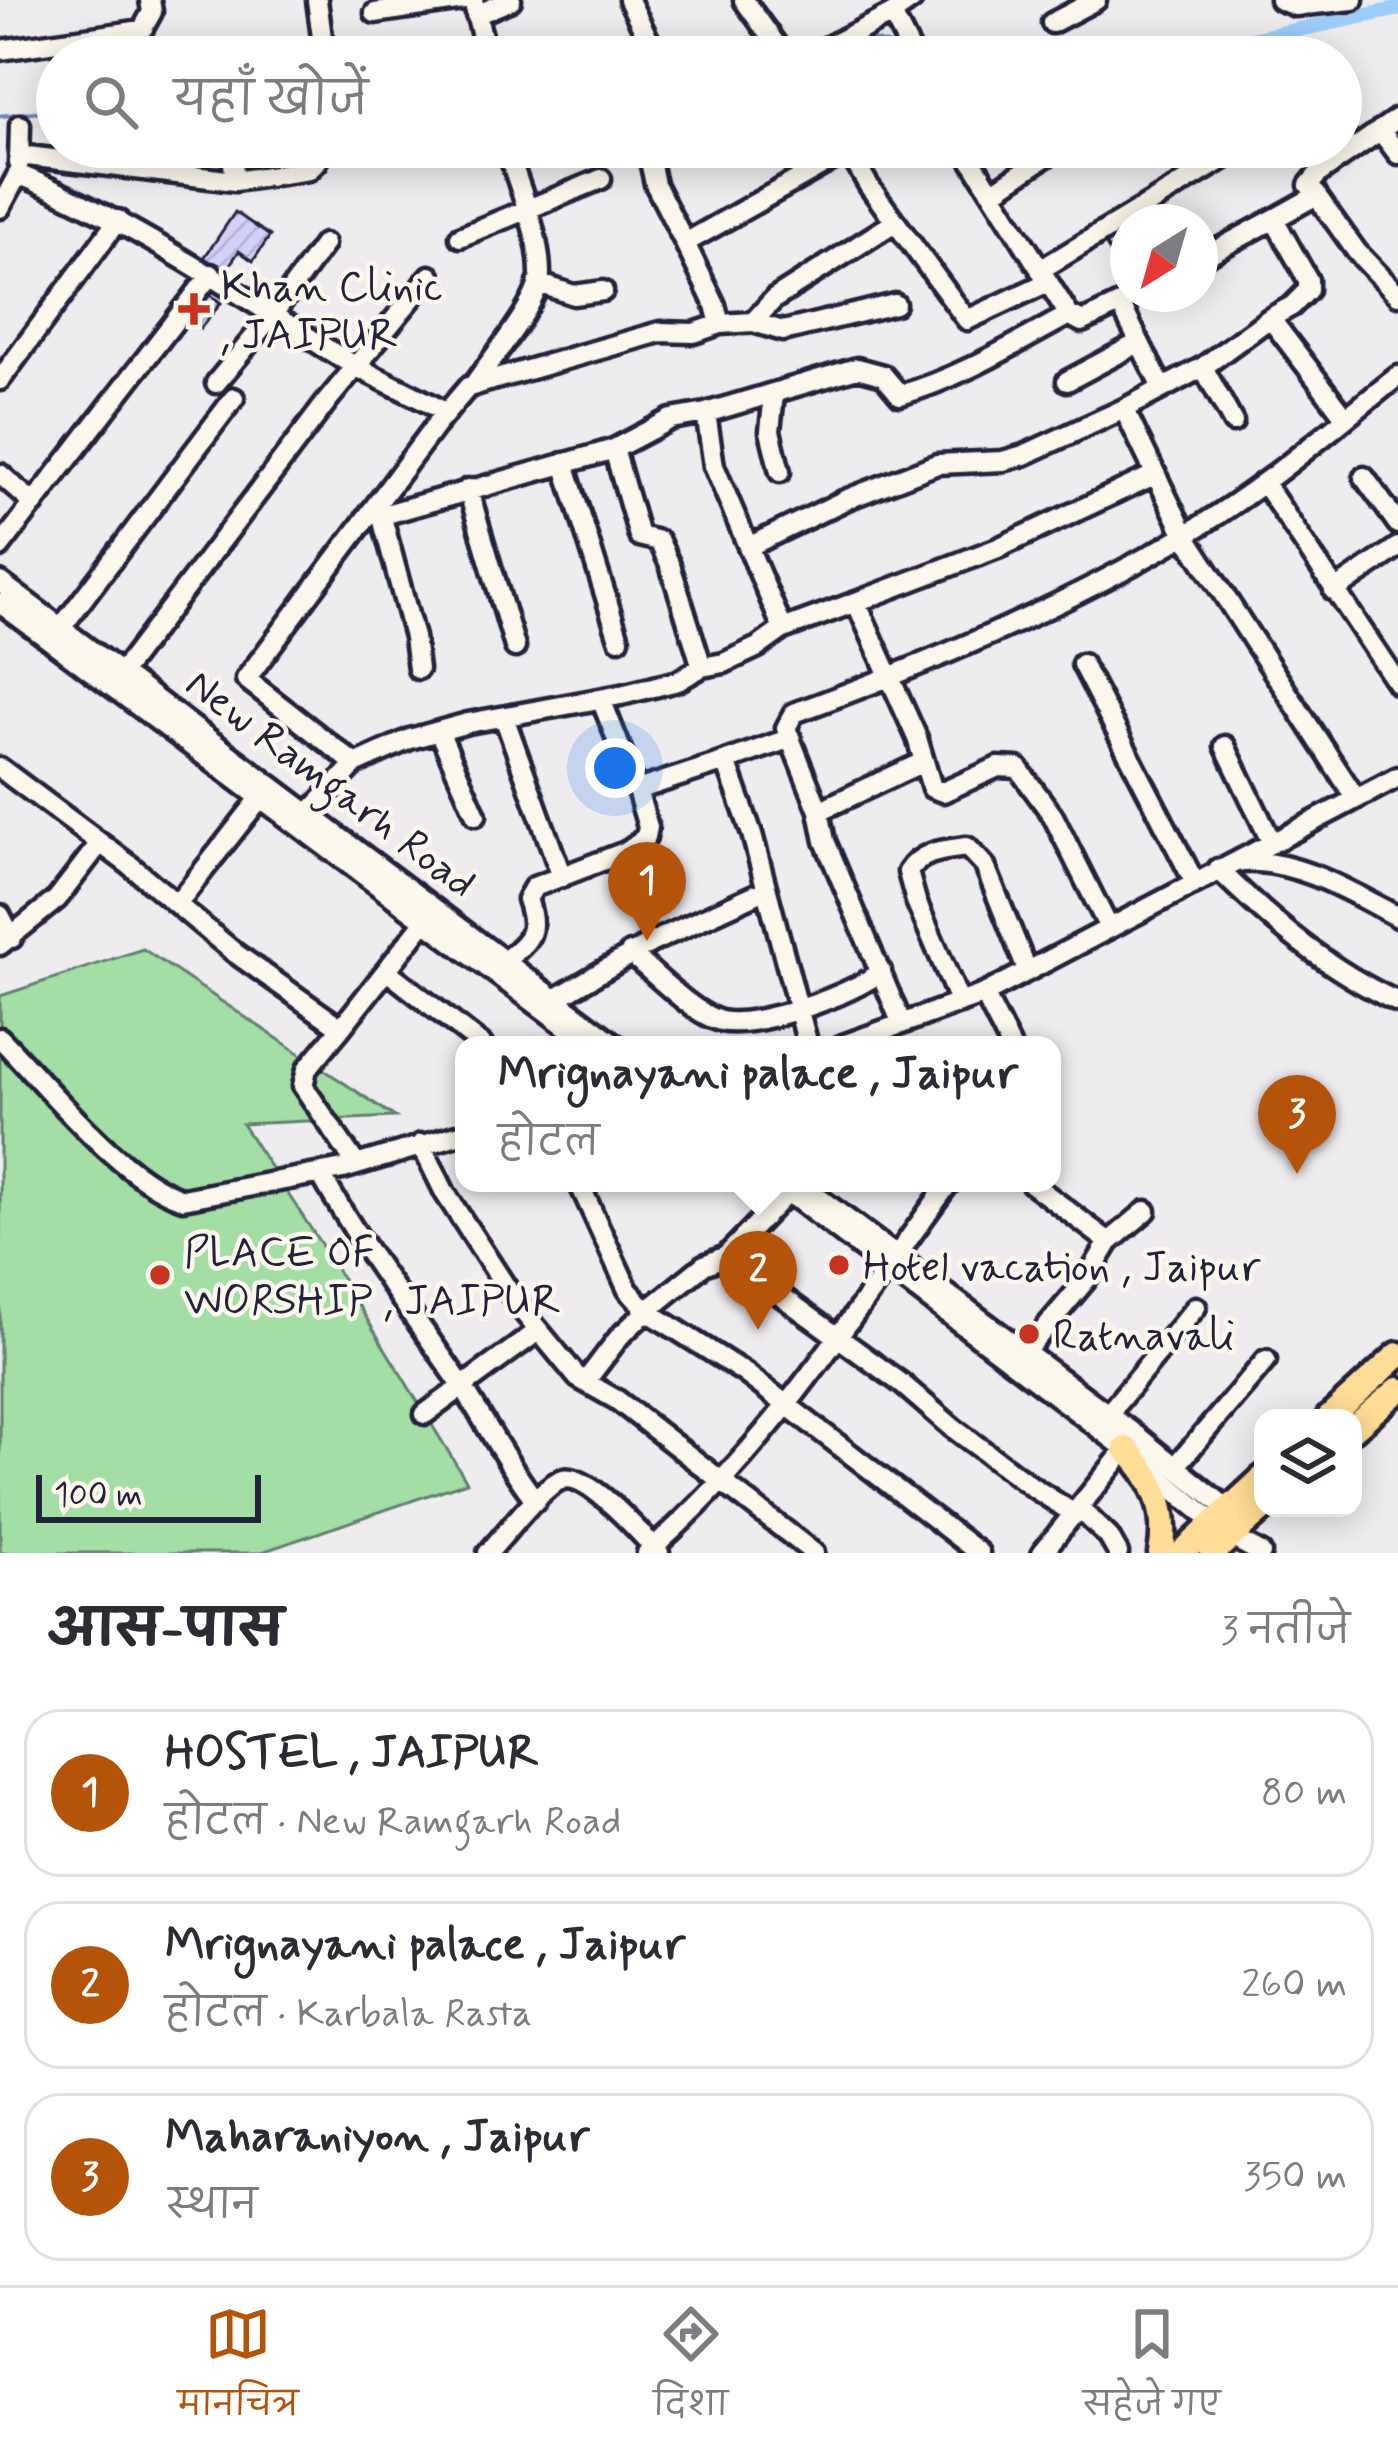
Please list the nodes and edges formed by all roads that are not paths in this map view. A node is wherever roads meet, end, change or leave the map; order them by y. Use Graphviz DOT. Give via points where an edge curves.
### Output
graph roads {
  1 [pos="150,0"];
  2 [pos="317,0"];
  3 [pos="511,0"];
  4 [pos="628,0"];
  5 [pos="744,0"];
  6 [pos="912,0"];
  7 [pos="1096,0"];
  8 [pos="1280,0"];
  9 [pos="1353,0"];
  10 [pos="471,5"];
  11 [pos="375,14"];
  12 [pos="892,14"];
  13 [pos="1052,23"];
  14 [pos="99,36"];
  15 [pos="322,36"];
  16 [pos="481,36"];
  17 [pos="643,36"];
  18 [pos="770,36"];
  19 [pos="849,36"];
  20 [pos="903,36"];
  21 [pos="36,45"];
  22 [pos="0,50"];
  23 [pos="1398,118"];
  24 [pos="20,125"];
  25 [pos="1379,130"];
  26 [pos="1362,142"];
  27 [pos="1398,154"];
  28 [pos="19,165"];
  29 [pos="36,166"];
  30 [pos="79,168"];
  31 [pos="180,168"];
  32 [pos="233,168"];
  33 [pos="311,168"];
  34 [pos="513,168"];
  35 [pos="652,168"];
  36 [pos="814,168"];
  37 [pos="859,168"];
  38 [pos="977,168"];
  39 [pos="1029,168"];
  40 [pos="1211,168"];
  41 [pos="1325,168"];
  42 [pos="180,173"];
  43 [pos="602,179"];
  44 [pos="235,181"];
  45 [pos="993,192"];
  46 [pos="1317,195"];
  47 [pos="0,208"];
  48 [pos="526,212"];
  49 [pos="1274,219"];
  50 [pos="118,220"];
  51 [pos="895,222"];
  52 [pos="460,237"];
  53 [pos="685,243"];
  54 [pos="324,244"];
  55 [pos="1218,250"];
  56 [pos="211,274"];
  57 [pos="430,276"];
  58 [pos="1044,276"];
  59 [pos="538,283"];
  60 [pos="603,291"];
  61 [pos="1398,295"];
  62 [pos="895,304"];
  63 [pos="1110,309"];
  64 [pos="1124,312"];
  65 [pos="274,313"];
  66 [pos="1069,315"];
  67 [pos="1270,318"];
  68 [pos="753,322"];
  69 [pos="720,324"];
  70 [pos="1138,344"];
  71 [pos="357,365"];
  72 [pos="1203,367"];
  73 [pos="1398,376"];
  74 [pos="0,380"];
  75 [pos="1067,381"];
  76 [pos="216,383"];
  77 [pos="473,386"];
  78 [pos="1162,388"];
  79 [pos="774,394"];
  80 [pos="235,398"];
  81 [pos="1124,409"];
  82 [pos="446,413"];
  83 [pos="706,413"];
  84 [pos="1346,418"];
  85 [pos="1233,422"];
  86 [pos="614,449"];
  87 [pos="564,463"];
  88 [pos="780,472"];
  89 [pos="0,474"];
  90 [pos="1156,474"];
  91 [pos="1364,478"];
  92 [pos="1264,483"];
  93 [pos="468,489"];
  94 [pos="34,503"];
  95 [pos="375,514"];
  96 [pos="1398,524"];
  97 [pos="1186,535"];
  98 [pos="748,547"];
  99 [pos="1398,547"];
  100 [pos="0,548"];
  101 [pos="0,582"];
  102 [pos="1334,591"];
  103 [pos="856,602"];
  104 [pos="0,603"];
  105 [pos="61,628"];
  106 [pos="783,629"];
  107 [pos="619,639"];
  108 [pos="515,647"];
  109 [pos="1082,664"];
  110 [pos="702,667"];
  111 [pos="418,669"];
  112 [pos="121,673"];
  113 [pos="887,679"];
  114 [pos="1398,684"];
  115 [pos="601,699"];
  116 [pos="504,717"];
  117 [pos="439,731"];
  118 [pos="791,738"];
  119 [pos="1225,746"];
  120 [pos="726,761"];
  121 [pos="923,762"];
  122 [pos="355,764"];
  123 [pos="0,768"];
  124 [pos="1398,778"];
  125 [pos="637,790"];
  126 [pos="266,791"];
  127 [pos="1355,797"];
  128 [pos="819,812"];
  129 [pos="309,813"];
  130 [pos="476,815"];
  131 [pos="1271,841"];
  132 [pos="100,843"];
  133 [pos="638,843"];
  134 [pos="1223,866"];
  135 [pos="562,877"];
  136 [pos="1195,881"];
  137 [pos="654,885"];
  138 [pos="765,890"];
  139 [pos="177,904"];
  140 [pos="0,915"];
  141 [pos="1398,916"];
  142 [pos="425,921"];
  143 [pos="1108,926"];
  144 [pos="6,942"];
  145 [pos="630,953"];
  146 [pos="505,961"];
  147 [pos="1027,970"];
  148 [pos="387,971"];
  149 [pos="881,971"];
  150 [pos="984,994"];
  151 [pos="556,999"];
  152 [pos="1398,1002"];
  153 [pos="960,1003"];
  154 [pos="796,1009"];
  155 [pos="902,1024"];
  156 [pos="341,1028"];
  157 [pos="470,1036"];
  158 [pos="579,1036"];
  159 [pos="604,1036"];
  160 [pos="805,1036"];
  161 [pos="868,1036"];
  162 [pos="1005,1036"];
  163 [pos="0,1038"];
  164 [pos="455,1135"];
  165 [pos="421,1144"];
  166 [pos="356,1164"];
  167 [pos="320,1173"];
  168 [pos="583,1192"];
  169 [pos="782,1192"];
  170 [pos="795,1192"];
  171 [pos="943,1192"];
  172 [pos="1043,1192"];
  173 [pos="1146,1210"];
  174 [pos="1109,1242"];
  175 [pos="726,1256"];
  176 [pos="892,1262"];
  177 [pos="1196,1307"];
  178 [pos="647,1311"];
  179 [pos="538,1331"];
  180 [pos="835,1336"];
  181 [pos="1024,1353"];
  182 [pos="1398,1355"];
  183 [pos="1266,1360"];
  184 [pos="585,1382"];
  185 [pos="462,1387"];
  186 [pos="1398,1390"];
  187 [pos="785,1406"];
  188 [pos="1338,1409"];
  189 [pos="425,1414"];
  190 [pos="1108,1414"];
  191 [pos="1362,1422"];
  192 [pos="1126,1449"];
  193 [pos="1176,1466"];
  194 [pos="720,1484"];
  195 [pos="1254,1492"];
  196 [pos="536,1501"];
  197 [pos="1078,1512"];
  198 [pos="1232,1526"];
  199 [pos="653,1551"];
  200 [pos="486,1553"];
  201 [pos="814,1553"];
  202 [pos="979,1553"];
  203 [pos="1042,1553"];
  204 [pos="1118,1553"];
  205 [pos="1161,1553"];
  206 [pos="1182,1553"];
  207 [pos="1262,1553"];
  1 -- 14 [label="street" via="142,30"];
  2 -- 15 [label="street"];
  3 -- 10 [label="street"];
  4 -- 17 [label="street"];
  5 -- 18 [label="street"];
  6 -- 12 [label="street"];
  7 -- 13 [label="street"];
  8 -- 9 [label="street"];
  10 -- 11 [label="street"];
  10 -- 16 [label="street"];
  12 -- 19 [label="street"];
  12 -- 20 [label="street"];
  21 -- 22 [label="street"];
  23 -- 25 [label="street"];
  24 -- 28 [label="street"];
  25 -- 26 [label="street"];
  25 -- 27 [label="street"];
  28 -- 29 [label="street"];
  28 -- 47 [label="street"];
  28 -- 50 [label="street"];
  30 -- 42 [label="street"];
  31 -- 42 [label="street"];
  32 -- 44 [label="street"];
  33 -- 44 [label="street"];
  34 -- 48 [label="street"];
  35 -- 53 [label="street"];
  36 -- 53 [label="street"];
  37 -- 51 [label="street"];
  38 -- 45 [label="street"];
  39 -- 45 [label="street"];
  40 -- 58 [label="street"];
  41 -- 46 [label="street" via="1309,185"];
  42 -- 44 [label="street"];
  43 -- 48 [label="street"];
  45 -- 58 [label="street"];
  46 -- 49 [label="street"];
  46 -- 61 [label="street"];
  48 -- 52 [label="street"];
  48 -- 59 [label="street"];
  49 -- 55 [label="street"];
  49 -- 67 [label="street" via="1308,290"];
  50 -- 56 [label="street"];
  50 -- 74 [label="street"];
  51 -- 58 [label="street" via="967,320"];
  51 -- 68 [label="street" via="773,299"];
  53 -- 69 [label="street"];
  54 -- 65 [label="street"];
  56 -- 65 [label="street"];
  56 -- 94 [label="street"];
  57 -- 71 [label="street"];
  58 -- 66 [label="street"];
  59 -- 60 [label="street" via="574,295"];
  59 -- 77 [label="street"];
  62 -- 68 [label="street" via="783,331"];
  63 -- 66 [label="street" via="1082,322"];
  64 -- 70 [label="street"];
  65 -- 71 [label="street"];
  65 -- 76 [label="street"];
  66 -- 79 [label="street" via="986,363 900,394 883,375 857,368"];
  67 -- 72 [label="street"];
  67 -- 84 [label="street"];
  68 -- 69 [label="street"];
  69 -- 77 [label="street" via="659,332"];
  70 -- 75 [label="street"];
  70 -- 78 [label="street"];
  71 -- 82 [label="street"];
  71 -- 112 [label="street"];
  72 -- 78 [label="street"];
  72 -- 85 [label="street"];
  73 -- 84 [label="street"];
  77 -- 82 [label="street"];
  78 -- 81 [label="street"];
  79 -- 83 [label="street"];
  79 -- 88 [label="street" via="770,430"];
  80 -- 105 [label="street"];
  81 -- 90 [label="street"];
  81 -- 98 [label="street" via="1024,455 937,464"];
  82 -- 95 [label="street"];
  83 -- 86 [label="street" via="670,419"];
  83 -- 98 [label="street" via="714,466"];
  84 -- 92 [label="street"];
  86 -- 87 [label="street"];
  86 -- 110 [label="street" via="639,536 659,542"];
  87 -- 93 [label="street"];
  87 -- 107 [label="street"];
  89 -- 94 [label="street"];
  90 -- 97 [label="street"];
  90 -- 103 [label="street" via="998,548"];
  91 -- 96 [label="street"];
  92 -- 97 [label="street"];
  92 -- 102 [label="street"];
  93 -- 95 [label="street"];
  93 -- 108 [label="street"];
  94 -- 100 [label="street"];
  95 -- 111 [label="street"];
  95 -- 122 [label="street" via="246,679"];
  97 -- 113 [label="street"];
  97 -- 127 [label="street"];
  98 -- 106 [label="street"];
  99 -- 102 [label="street"];
  101 -- 105 [label="street, New Ramgarh Road"];
  102 -- 114 [label="street"];
  103 -- 106 [label="street"];
  103 -- 113 [label="street"];
  104 -- 126 [label="street, New Ramgarh Road"];
  105 -- 112 [label="street, New Ramgarh Road"];
  106 -- 110 [label="street" via="741,656"];
  109 -- 136 [label="street"];
  110 -- 115 [label="street" via="678,681"];
  112 -- 126 [label="street, New Ramgarh Road"];
  113 -- 118 [label="street" via="794,713 786,728"];
  113 -- 121 [label="street"];
  115 -- 116 [label="street"];
  115 -- 125 [label="street"];
  116 -- 117 [label="street"];
  116 -- 135 [label="street"];
  117 -- 122 [label="street"];
  117 -- 130 [label="street"];
  118 -- 120 [label="street"];
  118 -- 128 [label="street"];
  119 -- 131 [label="street"];
  120 -- 125 [label="street"];
  120 -- 138 [label="street"];
  121 -- 128 [label="street"];
  121 -- 143 [label="street" via="932,788 943,792 998,766 1018,768"];
  122 -- 129 [label="street"];
  123 -- 132 [label="street"];
  124 -- 127 [label="street"];
  125 -- 133 [label="street" via="648,827"];
  126 -- 129 [label="street, New Ramgarh Road"];
  126 -- 139 [label="street"];
  126 -- 142 [label="street, New Ramgarh Road"];
  127 -- 131 [label="street"];
  128 -- 149 [label="street"];
  129 -- 146 [label="street, New Ramgarh Road"];
  131 -- 134 [label="street"];
  132 -- 139 [label="street"];
  132 -- 144 [label="street" via="57,899"];
  133 -- 135 [label="street"];
  133 -- 137 [label="street"];
  134 -- 136 [label="street"];
  134 -- 141 [label="street" via="1266,860"];
  134 -- 152 [label="street" via="1256,907"];
  135 -- 146 [label="street" via="530,892 532,933"];
  136 -- 143 [label="street"];
  138 -- 145 [label="street"];
  138 -- 154 [label="street"];
  139 -- 156 [label="street"];
  140 -- 144 [label="street"];
  142 -- 148 [label="street"];
  142 -- 158 [label="street, New Ramgarh Road"];
  143 -- 147 [label="street"];
  145 -- 151 [label="street"];
  145 -- 154 [label="street" via="717,1021"];
  146 -- 151 [label="street, New Ramgarh Road"];
  147 -- 150 [label="street"];
  147 -- 153 [label="street" via="985,866 967,848 938,850 914,862 909,880"];
  148 -- 156 [label="street"];
  148 -- 157 [label="street"];
  149 -- 154 [label="street"];
  149 -- 155 [label="street"];
  150 -- 153 [label="street"];
  150 -- 162 [label="street"];
  151 -- 159 [label="street, New Ramgarh Road"];
  153 -- 155 [label="street"];
  154 -- 160 [label="street"];
  155 -- 161 [label="street"];
  156 -- 166 [label="street" via="303,1086"];
  163 -- 167 [label="street" via="129,1170 162,1192 183,1199"];
  164 -- 165 [label="street"];
  165 -- 166 [label="street"];
  165 -- 179 [label="street"];
  166 -- 167 [label="street"];
  167 -- 185 [label="street"];
  168 -- 178 [label="street" via="628,1290"];
  169 -- 175 [label="street"];
  170 -- 176 [label="street"];
  171 -- 176 [label="street"];
  172 -- 174 [label="street"];
  173 -- 174 [label="street"];
  174 -- 181 [label="street"];
  175 -- 178 [label="street"];
  175 -- 180 [label="street"];
  176 -- 180 [label="street"];
  176 -- 181 [label="street"];
  176 -- 192 [label="street"];
  177 -- 190 [label="street"];
  178 -- 184 [label="street"];
  178 -- 187 [label="street"];
  179 -- 184 [label="street"];
  179 -- 185 [label="street"];
  180 -- 187 [label="street"];
  180 -- 197 [label="street" via="1031,1486"];
  181 -- 190 [label="street"];
  182 -- 188 [label="main road"];
  183 -- 193 [label="street"];
  184 -- 194 [label="street"];
  185 -- 189 [label="street"];
  185 -- 196 [label="street"];
  186 -- 191 [label="main road"];
  187 -- 194 [label="street"];
  187 -- 202 [label="street"];
  190 -- 193 [label="street"];
  192 -- 197 [label="street"];
  192 -- 198 [label="street"];
  192 -- 205 [label="main road" via="1156,1488"];
  193 -- 198 [label="street"];
  194 -- 199 [label="street"];
  194 -- 201 [label="street"];
  195 -- 198 [label="main road"];
  196 -- 199 [label="street" via="560,1480 582,1483"];
  196 -- 200 [label="street"];
  197 -- 203 [label="street"];
  197 -- 204 [label="street"];
  198 -- 206 [label="main road"];
  198 -- 207 [label="street"];
}
